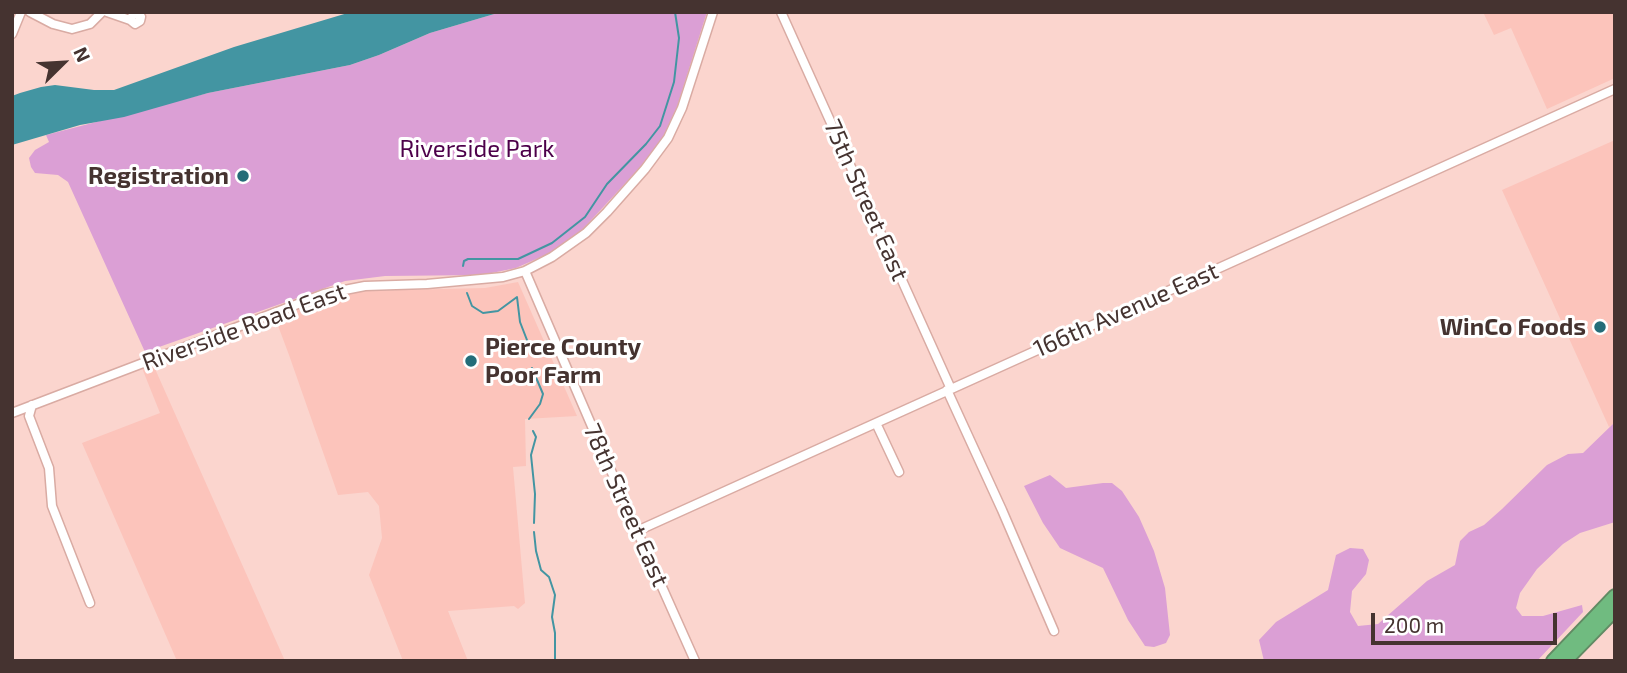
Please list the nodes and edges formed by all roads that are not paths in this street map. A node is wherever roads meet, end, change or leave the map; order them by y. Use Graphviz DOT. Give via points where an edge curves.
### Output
graph roads {
  1 [pos="20,12"];
  2 [pos="30,12"];
  3 [pos="104,12"];
  4 [pos="713,12"];
  5 [pos="781,12"];
  6 [pos="130,20"];
  7 [pos="12,34"];
  8 [pos="1615,89"];
  9 [pos="525,271"];
  10 [pos="949,390"];
  11 [pos="32,405"];
  12 [pos="12,413"];
  13 [pos="876,423"];
  14 [pos="898,471"];
  15 [pos="636,531"];
  16 [pos="1615,596"];
  17 [pos="90,603"];
  18 [pos="1615,610"];
  19 [pos="1054,631"];
  20 [pos="695,661"];
  21 [pos="1553,661"];
  22 [pos="1566,661"];
  1 -- 7 [label="street"];
  2 -- 3 [label="street" via="65,28 90,24"];
  3 -- 6 [label="street"];
  4 -- 9 [label="street, Riverside Road East" via="682,108 660,149 586,233"];
  5 -- 10 [label="street, 75th Street East"];
  8 -- 10 [label="street, 166th Avenue East"];
  9 -- 11 [label="street, Riverside Road East" via="488,279 365,285 324,294"];
  9 -- 15 [label="street, 78th Street East"];
  10 -- 13 [label="street, 166th Avenue East"];
  10 -- 19 [label="street, 75th Street East"];
  11 -- 12 [label="street, Riverside Road East"];
  11 -- 17 [label="street" via="29,416 50,468 52,506"];
  13 -- 14 [label="street"];
  13 -- 15 [label="street, 166th Avenue East"];
  15 -- 20 [label="street, 78th Street East"];
  16 -- 21 [label="highway"];
  18 -- 22 [label="highway"];
}
